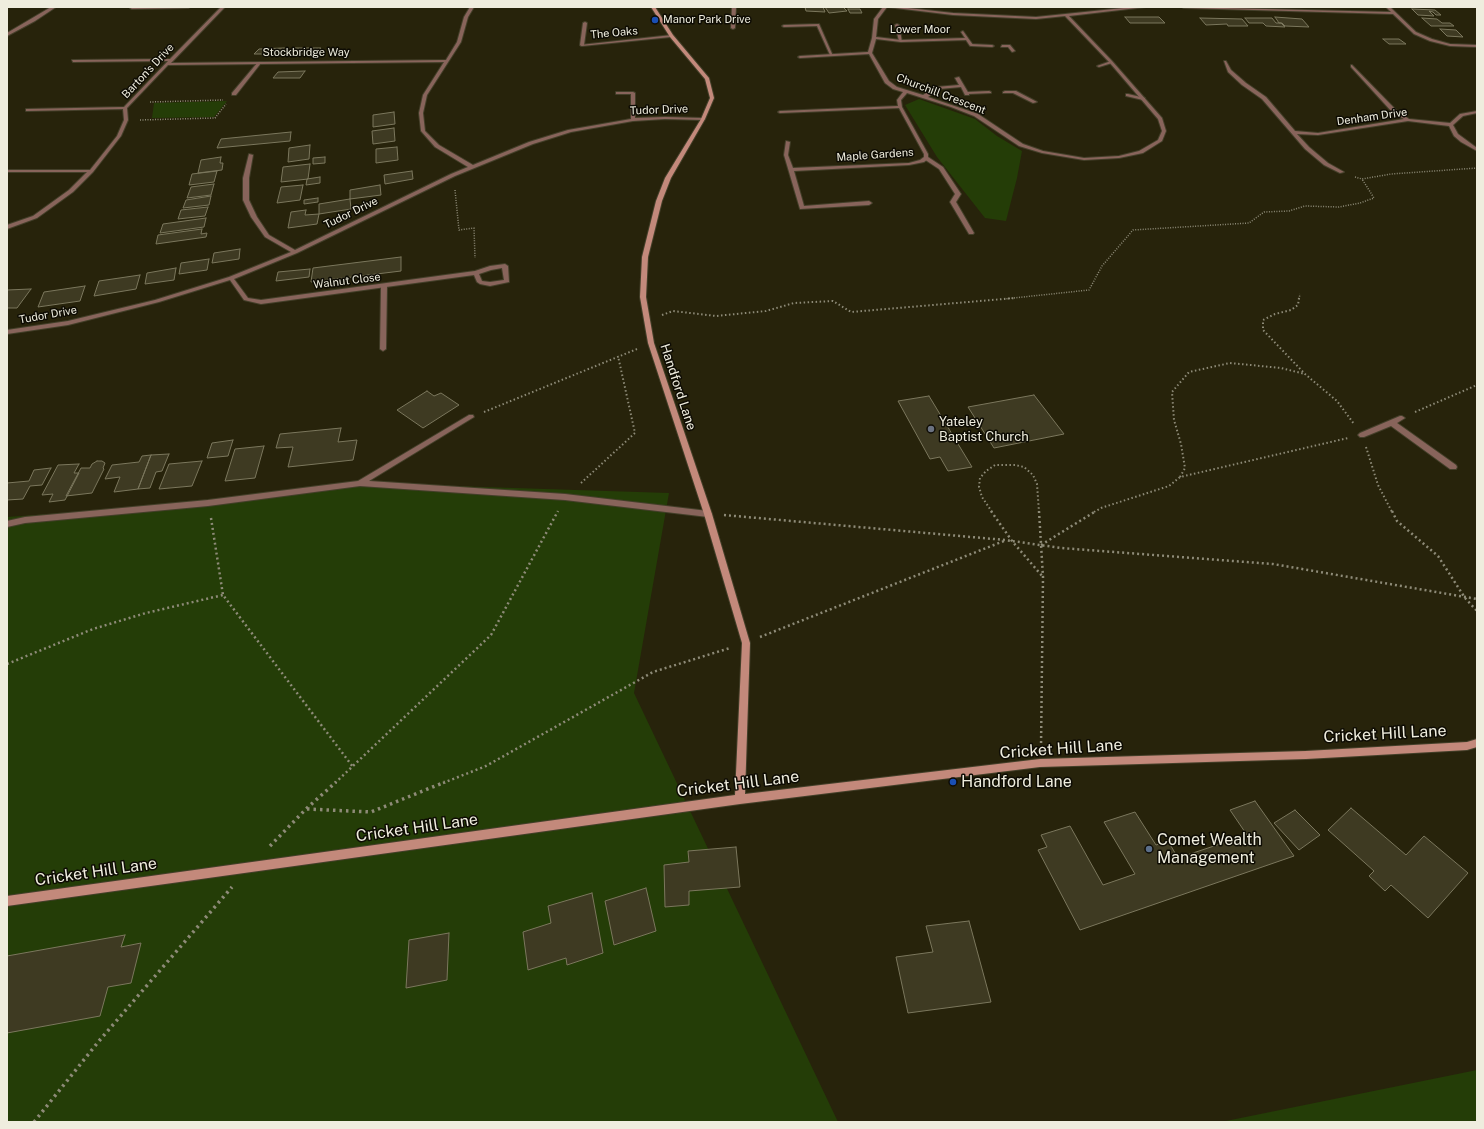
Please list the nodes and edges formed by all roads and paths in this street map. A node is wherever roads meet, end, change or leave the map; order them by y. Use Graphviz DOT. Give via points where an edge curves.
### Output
graph roads {
  1 [pos="54,7"];
  2 [pos="188,7"];
  3 [pos="223,7"];
  4 [pos="472,7"];
  5 [pos="653,7"];
  6 [pos="734,7"];
  7 [pos="885,7"];
  8 [pos="889,7"];
  9 [pos="1144,7"];
  10 [pos="1184,7"];
  11 [pos="1388,7"];
  12 [pos="132,8"];
  13 [pos="1214,8"];
  14 [pos="921,9"];
  15 [pos="1394,13"];
  16 [pos="1067,16"];
  17 [pos="585,23"];
  18 [pos="897,25"];
  19 [pos="784,26"];
  20 [pos="733,28"];
  21 [pos="7,31"];
  22 [pos="13,31"];
  23 [pos="963,32"];
  24 [pos="7,35"];
  25 [pos="671,36"];
  26 [pos="874,38"];
  27 [pos="967,39"];
  28 [pos="901,41"];
  29 [pos="992,46"];
  30 [pos="1002,46"];
  31 [pos="1477,46"];
  32 [pos="1013,51"];
  33 [pos="870,53"];
  34 [pos="832,55"];
  35 [pos="800,57"];
  36 [pos="73,61"];
  37 [pos="446,61"];
  38 [pos="168,62"];
  39 [pos="259,62"];
  40 [pos="1111,62"];
  41 [pos="1225,62"];
  42 [pos="1099,66"];
  43 [pos="1352,66"];
  44 [pos="957,78"];
  45 [pos="962,86"];
  46 [pos="905,92"];
  47 [pos="989,92"];
  48 [pos="1005,92"];
  49 [pos="618,93"];
  50 [pos="234,94"];
  51 [pos="1128,95"];
  52 [pos="924,97"];
  53 [pos="1143,99"];
  54 [pos="130,102"];
  55 [pos="1035,102"];
  56 [pos="900,107"];
  57 [pos="126,108"];
  58 [pos="28,110"];
  59 [pos="780,112"];
  60 [pos="1477,112"];
  61 [pos="703,119"];
  62 [pos="126,120"];
  63 [pos="632,120"];
  64 [pos="1408,120"];
  65 [pos="1451,125"];
  66 [pos="1294,132"];
  67 [pos="788,142"];
  68 [pos="1477,150"];
  69 [pos="251,156"];
  70 [pos="926,158"];
  71 [pos="472,167"];
  72 [pos="1477,168"];
  73 [pos="791,170"];
  74 [pos="7,171"];
  75 [pos="92,171"];
  76 [pos="1342,172"];
  77 [pos="453,175"];
  78 [pos="1362,179"];
  79 [pos="869,203"];
  80 [pos="7,227"];
  81 [pos="971,232"];
  82 [pos="295,252"];
  83 [pos="476,273"];
  84 [pos="231,278"];
  85 [pos="384,286"];
  86 [pos="1300,294"];
  87 [pos="647,320"];
  88 [pos="7,332"];
  89 [pos="651,343"];
  90 [pos="383,349"];
  91 [pos="618,356"];
  92 [pos="1305,374"];
  93 [pos="1477,385"];
  94 [pos="471,417"];
  95 [pos="1402,418"];
  96 [pos="1392,422"];
  97 [pos="1362,435"];
  98 [pos="1453,467"];
  99 [pos="1180,477"];
  100 [pos="360,483"];
  101 [pos="565,497"];
  102 [pos="208,503"];
  103 [pos="708,514"];
  104 [pos="7,524"];
  105 [pos="1005,540"];
  106 [pos="1012,541"];
  107 [pos="1042,545"];
  108 [pos="1043,577"];
  109 [pos="223,595"];
  110 [pos="1465,598"];
  111 [pos="1477,599"];
  112 [pos="1477,611"];
  113 [pos="746,643"];
  114 [pos="7,664"];
  115 [pos="1477,743"];
  116 [pos="1040,763"];
  117 [pos="353,767"];
  118 [pos="740,799"];
  119 [pos="306,809"];
  120 [pos="250,867"];
  121 [pos="7,901"];
  122 [pos="34,1122"];
  1 -- 22 [label="street"];
  2 -- 12 [label="street"];
  3 -- 38 [label="street, Barton's Drive"];
  4 -- 37 [label="street" via="466,17 459,42"];
  5 -- 25 [label="street, Handford Lane"];
  6 -- 20 [label="street"];
  7 -- 26 [label="street" via="876,19"];
  8 -- 14 [label="street"];
  9 -- 16 [label="street"];
  10 -- 13 [label="street"];
  11 -- 15 [label="street"];
  13 -- 15 [label="street"];
  14 -- 16 [label="street" via="1036,18"];
  15 -- 31 [label="street" via="1415,33 1431,40 1450,45"];
  16 -- 40 [label="street, Churchill Crescent"];
  17 -- 25 [label="street, The Oaks" via="582,45"];
  18 -- 28 [label="street"];
  19 -- 34 [label="street" via="818,25"];
  21 -- 22 [label="street"];
  22 -- 24 [label="street"];
  23 -- 27 [label="street, Lower Moor"];
  25 -- 61 [label="street, Handford Lane" via="707,79 712,98"];
  26 -- 28 [label="street, Lower Moor"];
  26 -- 33 [label="street"];
  27 -- 28 [label="street, Lower Moor"];
  27 -- 29 [label="street, Lower Moor" via="971,45"];
  30 -- 32 [label="street" via="1009,46"];
  33 -- 34 [label="street"];
  33 -- 46 [label="street, Churchill Crescent" via="887,82"];
  34 -- 35 [label="street"];
  36 -- 38 [label="street, Stockbridge Way"];
  37 -- 39 [label="street, Stockbridge Way"];
  37 -- 71 [label="street" via="424,95 421,113 423,131 437,146"];
  38 -- 39 [label="street, Stockbridge Way"];
  38 -- 54 [label="street, Barton's Drive"];
  39 -- 50 [label="street"];
  40 -- 42 [label="street"];
  40 -- 53 [label="street, Churchill Crescent"];
  41 -- 66 [label="street" via="1229,72 1264,98"];
  43 -- 64 [label="street" via="1396,112"];
  44 -- 45 [label="street"];
  45 -- 47 [label="street" via="967,94"];
  45 -- 52 [label="street" via="938,88"];
  46 -- 52 [label="street, Churchill Crescent"];
  46 -- 56 [label="street" via="899,100"];
  48 -- 55 [label="street" via="1014,92"];
  49 -- 63 [label="street" via="633,93"];
  51 -- 53 [label="street"];
  52 -- 53 [label="street, Churchill Crescent" via="976,115 1021,145 1042,152 1084,159 1119,157 1141,152 1160,141 1164,131 1160,119"];
  54 -- 57 [label="street, Barton's Drive"];
  54 -- 62 [label="path" via="229,100 215,118"];
  56 -- 59 [label="street"];
  56 -- 70 [label="street, Maple Gardens"];
  57 -- 58 [label="street"];
  57 -- 62 [label="street, Barton's Drive"];
  60 -- 65 [label="street" via="1462,115"];
  61 -- 63 [label="street, Tudor Drive"];
  61 -- 87 [label="street, Handford Lane" via="668,178 659,201 645,257 643,297"];
  62 -- 75 [label="street, Barton's Drive" via="119,136"];
  63 -- 71 [label="street, Tudor Drive" via="570,131 531,142"];
  64 -- 65 [label="street, Denham Drive"];
  64 -- 66 [label="street, Denham Drive" via="1318,134"];
  65 -- 68 [label="street" via="1462,141"];
  66 -- 76 [label="street" via="1307,148 1326,164"];
  67 -- 73 [label="street" via="786,155"];
  69 -- 82 [label="street" via="246,178 246,200 254,217 268,236"];
  70 -- 73 [label="street, Maple Gardens" via="909,164"];
  70 -- 81 [label="street" via="941,168 958,194 953,202"];
  71 -- 77 [label="street, Tudor Drive"];
  72 -- 78 [label="path" via="1391,174"];
  73 -- 79 [label="street" via="802,208"];
  74 -- 75 [label="street"];
  75 -- 80 [label="street, Barton's Drive" via="71,191 35,217"];
  76 -- 78 [label="path"];
  77 -- 82 [label="street, Tudor Drive"];
  77 -- 83 [label="path" via="459,230 474,228"];
  78 -- 87 [label="path" via="1374,198 1360,203 1339,207 1305,206 1264,212 1249,223 1133,230 1102,266 1089,290 851,312 833,301 794,303 766,310 716,316 673,311"];
  82 -- 84 [label="street, Tudor Drive"];
  83 -- 83 [label="street, Walnut Close" via="505,266 507,281 490,284 480,282"];
  83 -- 85 [label="street, Walnut Close"];
  84 -- 85 [label="street, Walnut Close" via="246,299 261,302"];
  84 -- 88 [label="street, Tudor Drive" via="157,301 68,323"];
  85 -- 90 [label="street"];
  86 -- 92 [label="path" via="1298,306 1263,320 1263,330"];
  87 -- 89 [label="street, Handford Lane"];
  89 -- 91 [label="path"];
  89 -- 103 [label="street, Handford Lane"];
  91 -- 94 [label="path"];
  91 -- 101 [label="path" via="635,433"];
  92 -- 97 [label="path" via="1337,401"];
  92 -- 99 [label="path" via="1281,368 1230,363 1189,372 1172,392 1174,420 1185,468"];
  93 -- 95 [label="path"];
  94 -- 100 [label="street"];
  95 -- 96 [label="street"];
  96 -- 97 [label="street"];
  96 -- 98 [label="street"];
  97 -- 99 [label="path"];
  97 -- 110 [label="path" via="1378,485 1397,521 1438,556"];
  99 -- 107 [label="path" via="1169,486 1101,508"];
  100 -- 101 [label="street"];
  100 -- 102 [label="street"];
  101 -- 103 [label="street"];
  101 -- 117 [label="path" via="491,635"];
  102 -- 104 [label="street"];
  102 -- 109 [label="path"];
  103 -- 105 [label="path"];
  103 -- 113 [label="street, Handford Lane"];
  105 -- 106 [label="path"];
  105 -- 113 [label="path" via="998,545"];
  106 -- 107 [label="path"];
  106 -- 107 [label="path" via="982,497 979,487 980,478 995,465 1024,467 1032,475 1037,484"];
  106 -- 108 [label="path"];
  107 -- 108 [label="path"];
  107 -- 110 [label="path" via="1273,564"];
  108 -- 116 [label="path"];
  109 -- 114 [label="path" via="146,613 93,629"];
  109 -- 117 [label="path"];
  110 -- 111 [label="path"];
  110 -- 112 [label="path"];
  113 -- 118 [label="street, Handford Lane"];
  113 -- 119 [label="path" via="653,672 486,766 371,812"];
  115 -- 116 [label="street, Cricket Hill Lane" via="1467,746 1306,755"];
  116 -- 118 [label="street, Cricket Hill Lane"];
  117 -- 119 [label="path"];
  118 -- 120 [label="street, Cricket Hill Lane"];
  119 -- 120 [label="path"];
  120 -- 121 [label="street, Cricket Hill Lane"];
  120 -- 122 [label="path" via="99,1041"];
}
